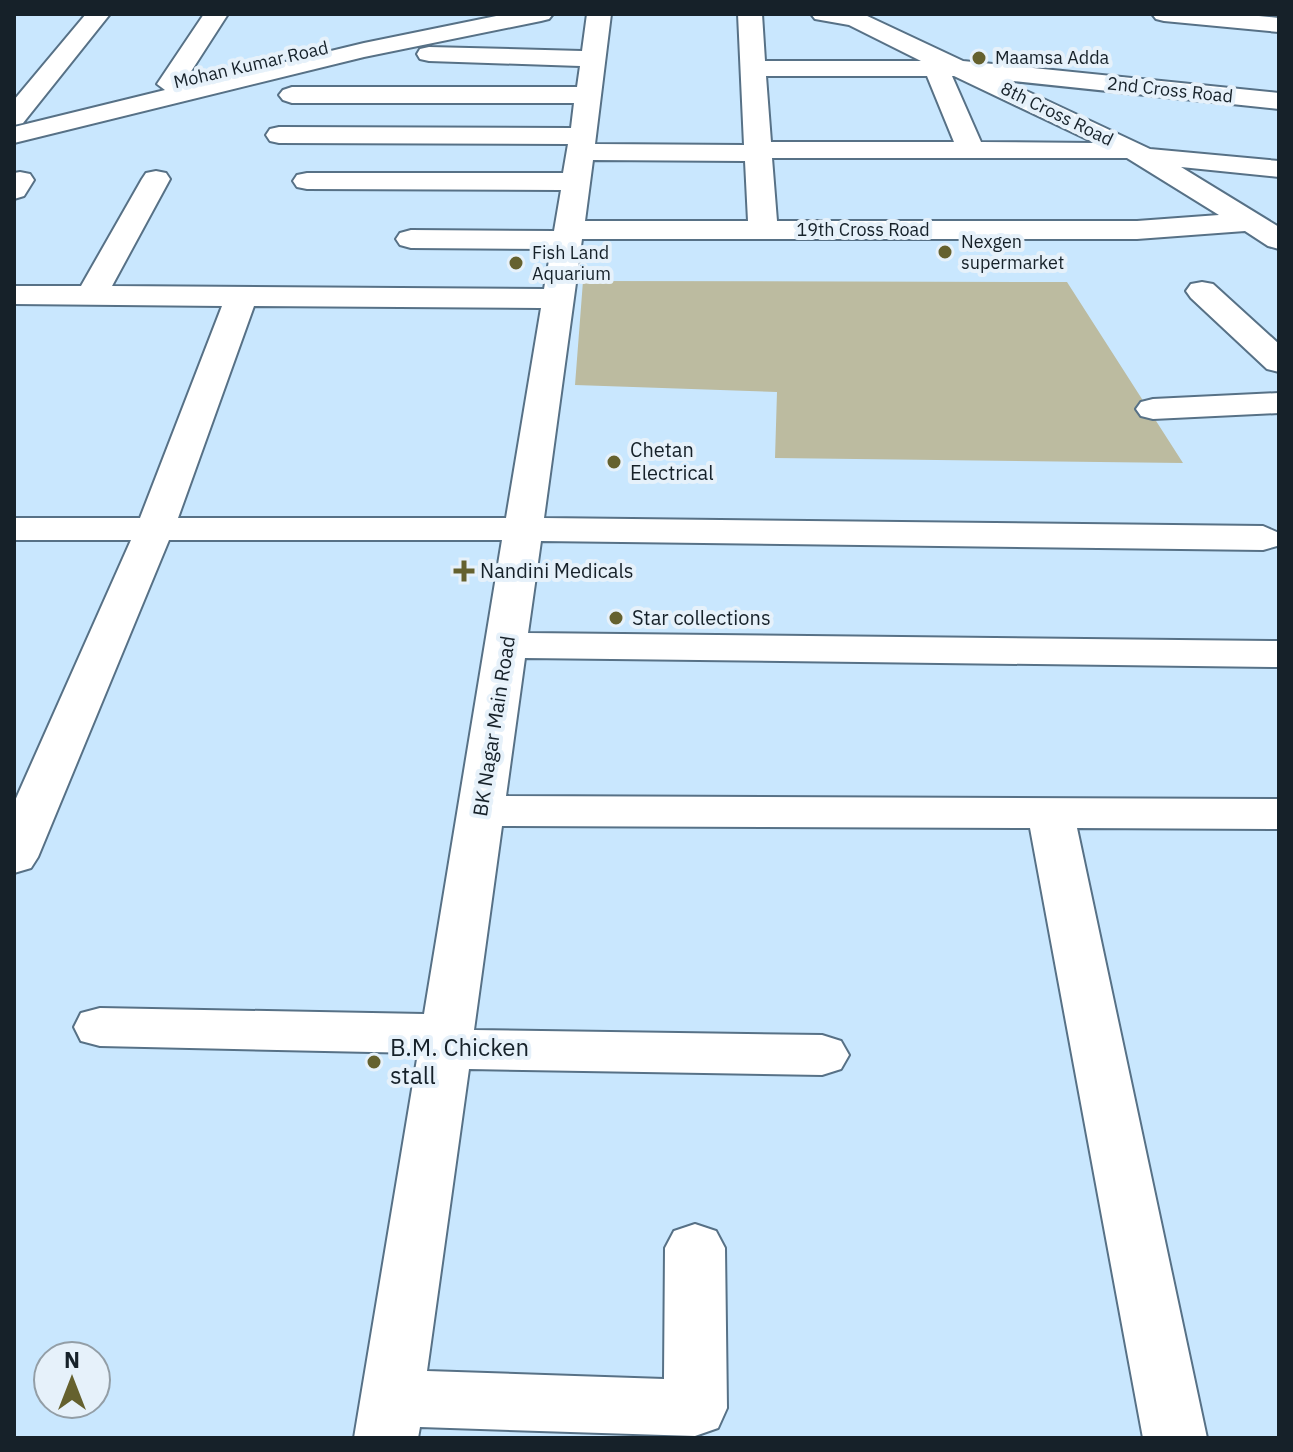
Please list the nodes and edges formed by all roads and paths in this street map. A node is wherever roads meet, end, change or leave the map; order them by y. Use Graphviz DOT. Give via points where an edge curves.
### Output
graph roads {
  1 [pos="98,14"];
  2 [pos="216,14"];
  3 [pos="488,14"];
  4 [pos="541,14"];
  5 [pos="599,14"];
  6 [pos="750,14"];
  7 [pos="823,14"];
  8 [pos="1164,14"];
  9 [pos="864,16"];
  10 [pos="1279,25"];
  11 [pos="356,52"];
  12 [pos="934,60"];
  13 [pos="965,68"];
  14 [pos="753,69"];
  15 [pos="170,84"];
  16 [pos="292,95"];
  17 [pos="1279,101"];
  18 [pos="14,119"];
  19 [pos="585,125"];
  20 [pos="14,135"];
  21 [pos="279,135"];
  22 [pos="971,150"];
  23 [pos="758,151"];
  24 [pos="1136,152"];
  25 [pos="1279,169"];
  26 [pos="156,179"];
  27 [pos="307,181"];
  28 [pos="1253,222"];
  29 [pos="763,230"];
  30 [pos="568,235"];
  31 [pos="411,239"];
  32 [pos="1279,240"];
  33 [pos="1202,291"];
  34 [pos="90,297"];
  35 [pos="241,298"];
  36 [pos="17,299"];
  37 [pos="558,299"];
  38 [pos="1279,362"];
  39 [pos="1279,403"];
  40 [pos="1153,409"];
  41 [pos="14,529"];
  42 [pos="523,529"];
  43 [pos="154,531"];
  44 [pos="1263,538"];
  45 [pos="506,645"];
  46 [pos="1279,654"];
  47 [pos="481,811"];
  48 [pos="1050,812"];
  49 [pos="1279,814"];
  50 [pos="14,857"];
  51 [pos="100,1027"];
  52 [pos="446,1042"];
  53 [pos="822,1055"];
  54 [pos="695,1248"];
  55 [pos="389,1418"];
  56 [pos="1175,1438"];
  1 -- 18 [label="street"];
  2 -- 15 [label="street"];
  3 -- 15 [label="street, Mohan Kumar Road"];
  4 -- 11 [label="street"];
  5 -- 19 [label="street, BK Nagar Main Road"];
  6 -- 14 [label="street"];
  7 -- 9 [label="street, 8th Cross Road"];
  8 -- 10 [label="street"];
  9 -- 12 [label="street, 8th Cross Road"];
  11 -- 19 [label="street"];
  11 -- 20 [label="street"];
  12 -- 13 [label="street, 8th Cross Road"];
  12 -- 14 [label="street"];
  12 -- 22 [label="street"];
  13 -- 17 [label="street, 2nd Cross Road"];
  13 -- 24 [label="street, 8th Cross Road"];
  14 -- 23 [label="street"];
  15 -- 18 [label="street, Mohan Kumar Road"];
  16 -- 19 [label="street"];
  19 -- 21 [label="street"];
  19 -- 23 [label="street"];
  19 -- 27 [label="street"];
  19 -- 30 [label="street, BK Nagar Main Road"];
  22 -- 23 [label="street"];
  22 -- 24 [label="street"];
  23 -- 29 [label="street"];
  24 -- 25 [label="street"];
  24 -- 28 [label="street, 8th Cross Road"];
  26 -- 34 [label="street"];
  28 -- 29 [label="street, 19th Cross Road" via="1137,230"];
  28 -- 32 [label="street, 8th Cross Road"];
  29 -- 30 [label="street, 19th Cross Road"];
  30 -- 31 [label="street, 19th Cross Road"];
  30 -- 37 [label="street, BK Nagar Main Road"];
  33 -- 38 [label="street"];
  34 -- 35 [label="street"];
  34 -- 36 [label="street"];
  35 -- 37 [label="street"];
  35 -- 43 [label="street"];
  37 -- 42 [label="street, BK Nagar Main Road"];
  39 -- 40 [label="street"];
  41 -- 43 [label="street"];
  42 -- 43 [label="street"];
  42 -- 44 [label="street"];
  42 -- 45 [label="street, BK Nagar Main Road"];
  43 -- 50 [label="street"];
  45 -- 46 [label="street"];
  45 -- 47 [label="street, BK Nagar Main Road"];
  47 -- 48 [label="street"];
  47 -- 52 [label="street, BK Nagar Main Road"];
  48 -- 49 [label="street"];
  48 -- 56 [label="street"];
  51 -- 52 [label="street"];
  52 -- 53 [label="street"];
  52 -- 55 [label="street, BK Nagar Main Road"];
  54 -- 55 [label="street" via="695,1408"];
}
